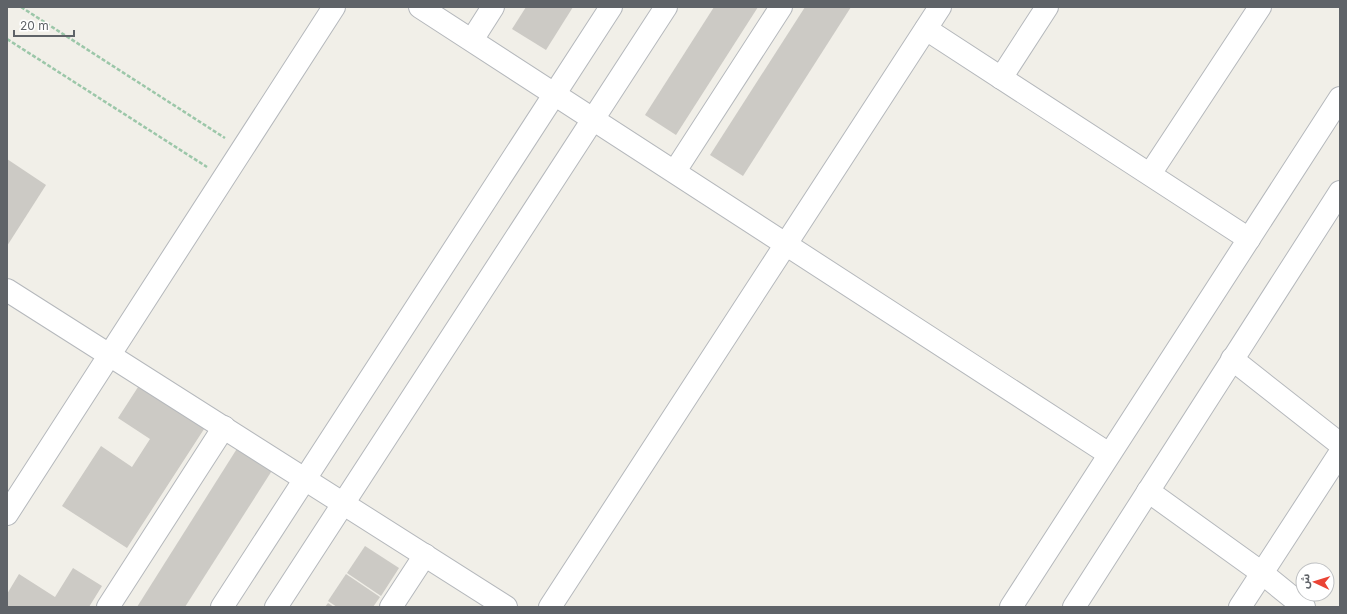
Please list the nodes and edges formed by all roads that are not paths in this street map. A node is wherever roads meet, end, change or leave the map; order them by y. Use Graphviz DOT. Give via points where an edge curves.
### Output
graph roads {
  1 [pos="334,7"];
  2 [pos="420,7"];
  3 [pos="493,7"];
  4 [pos="611,7"];
  5 [pos="666,7"];
  6 [pos="780,7"];
  7 [pos="940,7"];
  8 [pos="1047,7"];
  9 [pos="1260,7"];
  10 [pos="926,29"];
  11 [pos="472,40"];
  12 [pos="1001,78"];
  13 [pos="555,94"];
  14 [pos="1340,98"];
  15 [pos="595,120"];
  16 [pos="675,171"];
  17 [pos="1150,174"];
  18 [pos="1340,192"];
  19 [pos="1249,239"];
  20 [pos="786,243"];
  21 [pos="7,290"];
  22 [pos="109,355"];
  23 [pos="1232,359"];
  24 [pos="224,428"];
  25 [pos="1340,444"];
  26 [pos="1340,453"];
  27 [pos="1109,454"];
  28 [pos="304,478"];
  29 [pos="1148,491"];
  30 [pos="343,502"];
  31 [pos="7,514"];
  32 [pos="425,555"];
  33 [pos="1262,573"];
  34 [pos="108,607"];
  35 [pos="222,607"];
  36 [pos="276,607"];
  37 [pos="391,607"];
  38 [pos="506,607"];
  39 [pos="550,607"];
  40 [pos="1011,607"];
  41 [pos="1074,607"];
  42 [pos="1240,607"];
  43 [pos="1304,607"];
  1 -- 22 [label="street"];
  2 -- 11 [label="street"];
  3 -- 11 [label="street"];
  4 -- 13 [label="street"];
  5 -- 15 [label="street"];
  6 -- 16 [label="street"];
  7 -- 10 [label="street"];
  8 -- 12 [label="street"];
  9 -- 17 [label="street"];
  10 -- 12 [label="street"];
  10 -- 20 [label="street"];
  11 -- 13 [label="street"];
  12 -- 17 [label="street"];
  13 -- 15 [label="street"];
  13 -- 28 [label="street"];
  14 -- 19 [label="street"];
  15 -- 16 [label="street"];
  15 -- 30 [label="street"];
  16 -- 20 [label="street"];
  17 -- 19 [label="street"];
  18 -- 23 [label="street"];
  19 -- 27 [label="street"];
  20 -- 27 [label="street"];
  20 -- 39 [label="street"];
  21 -- 22 [label="street"];
  22 -- 24 [label="street"];
  22 -- 31 [label="street"];
  23 -- 25 [label="street"];
  23 -- 29 [label="street"];
  24 -- 28 [label="street"];
  24 -- 34 [label="street"];
  26 -- 33 [label="street"];
  27 -- 40 [label="street"];
  28 -- 30 [label="street"];
  28 -- 35 [label="street"];
  29 -- 33 [label="street"];
  29 -- 41 [label="street"];
  30 -- 32 [label="street"];
  30 -- 36 [label="street"];
  32 -- 37 [label="street"];
  32 -- 38 [label="street"];
  33 -- 42 [label="street"];
  33 -- 43 [label="street"];
}
